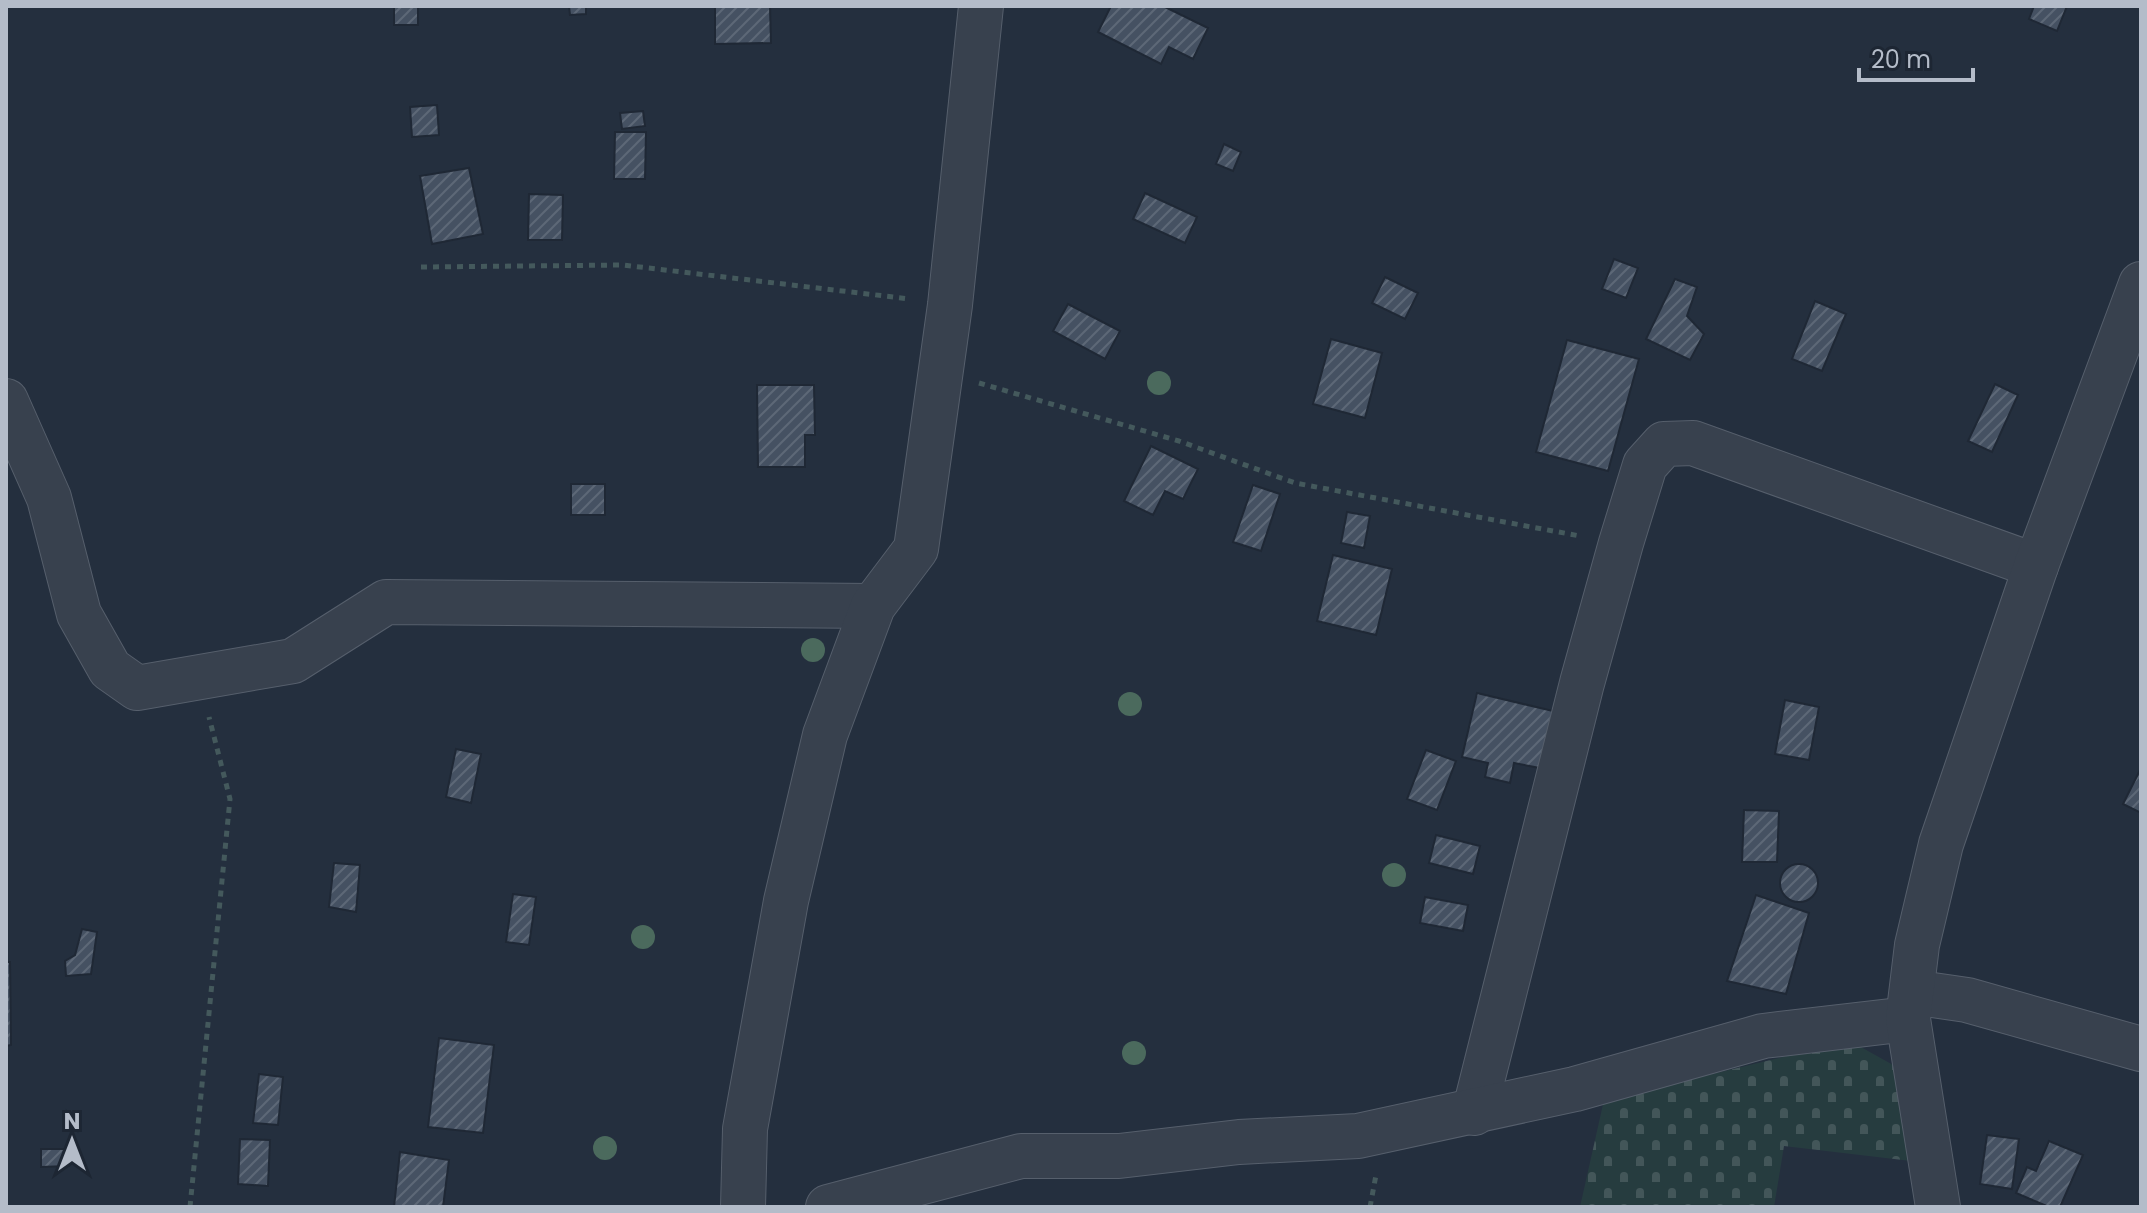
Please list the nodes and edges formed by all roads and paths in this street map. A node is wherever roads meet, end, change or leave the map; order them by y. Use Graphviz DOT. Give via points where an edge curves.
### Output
graph roads {
  1 [pos="981,6"];
  2 [pos="421,267"];
  3 [pos="2141,284"];
  4 [pos="950,305"];
  5 [pos="941,373"];
  6 [pos="6,401"];
  7 [pos="1621,543"];
  8 [pos="2036,566"];
  9 [pos="873,606"];
  10 [pos="198,678"];
  11 [pos="1910,1006"];
  12 [pos="2141,1049"];
  13 [pos="1474,1113"];
  14 [pos="190,1207"];
  15 [pos="743,1207"];
  16 [pos="828,1207"];
  17 [pos="1938,1207"];
  1 -- 4 [label="street"];
  2 -- 4 [label="path" via="623,265"];
  3 -- 8 [label="street"];
  4 -- 5 [label="street"];
  5 -- 7 [label="path" via="1179,441 1295,483"];
  5 -- 9 [label="street" via="916,549"];
  6 -- 10 [label="street" via="49,498 79,614 110,669 137,688"];
  7 -- 8 [label="street" via="1645,465 1664,444 1693,443"];
  7 -- 13 [label="street"];
  8 -- 11 [label="street" via="1941,844 1917,945"];
  9 -- 10 [label="street" via="386,602 293,661"];
  9 -- 15 [label="street" via="825,735 786,901 745,1129"];
  10 -- 14 [label="path" via="230,799"];
  11 -- 12 [label="street" via="1967,1000"];
  11 -- 13 [label="street" via="1763,1036"];
  11 -- 17 [label="street"];
  13 -- 16 [label="street" via="1358,1136 1119,1156 1021,1156"];
}
